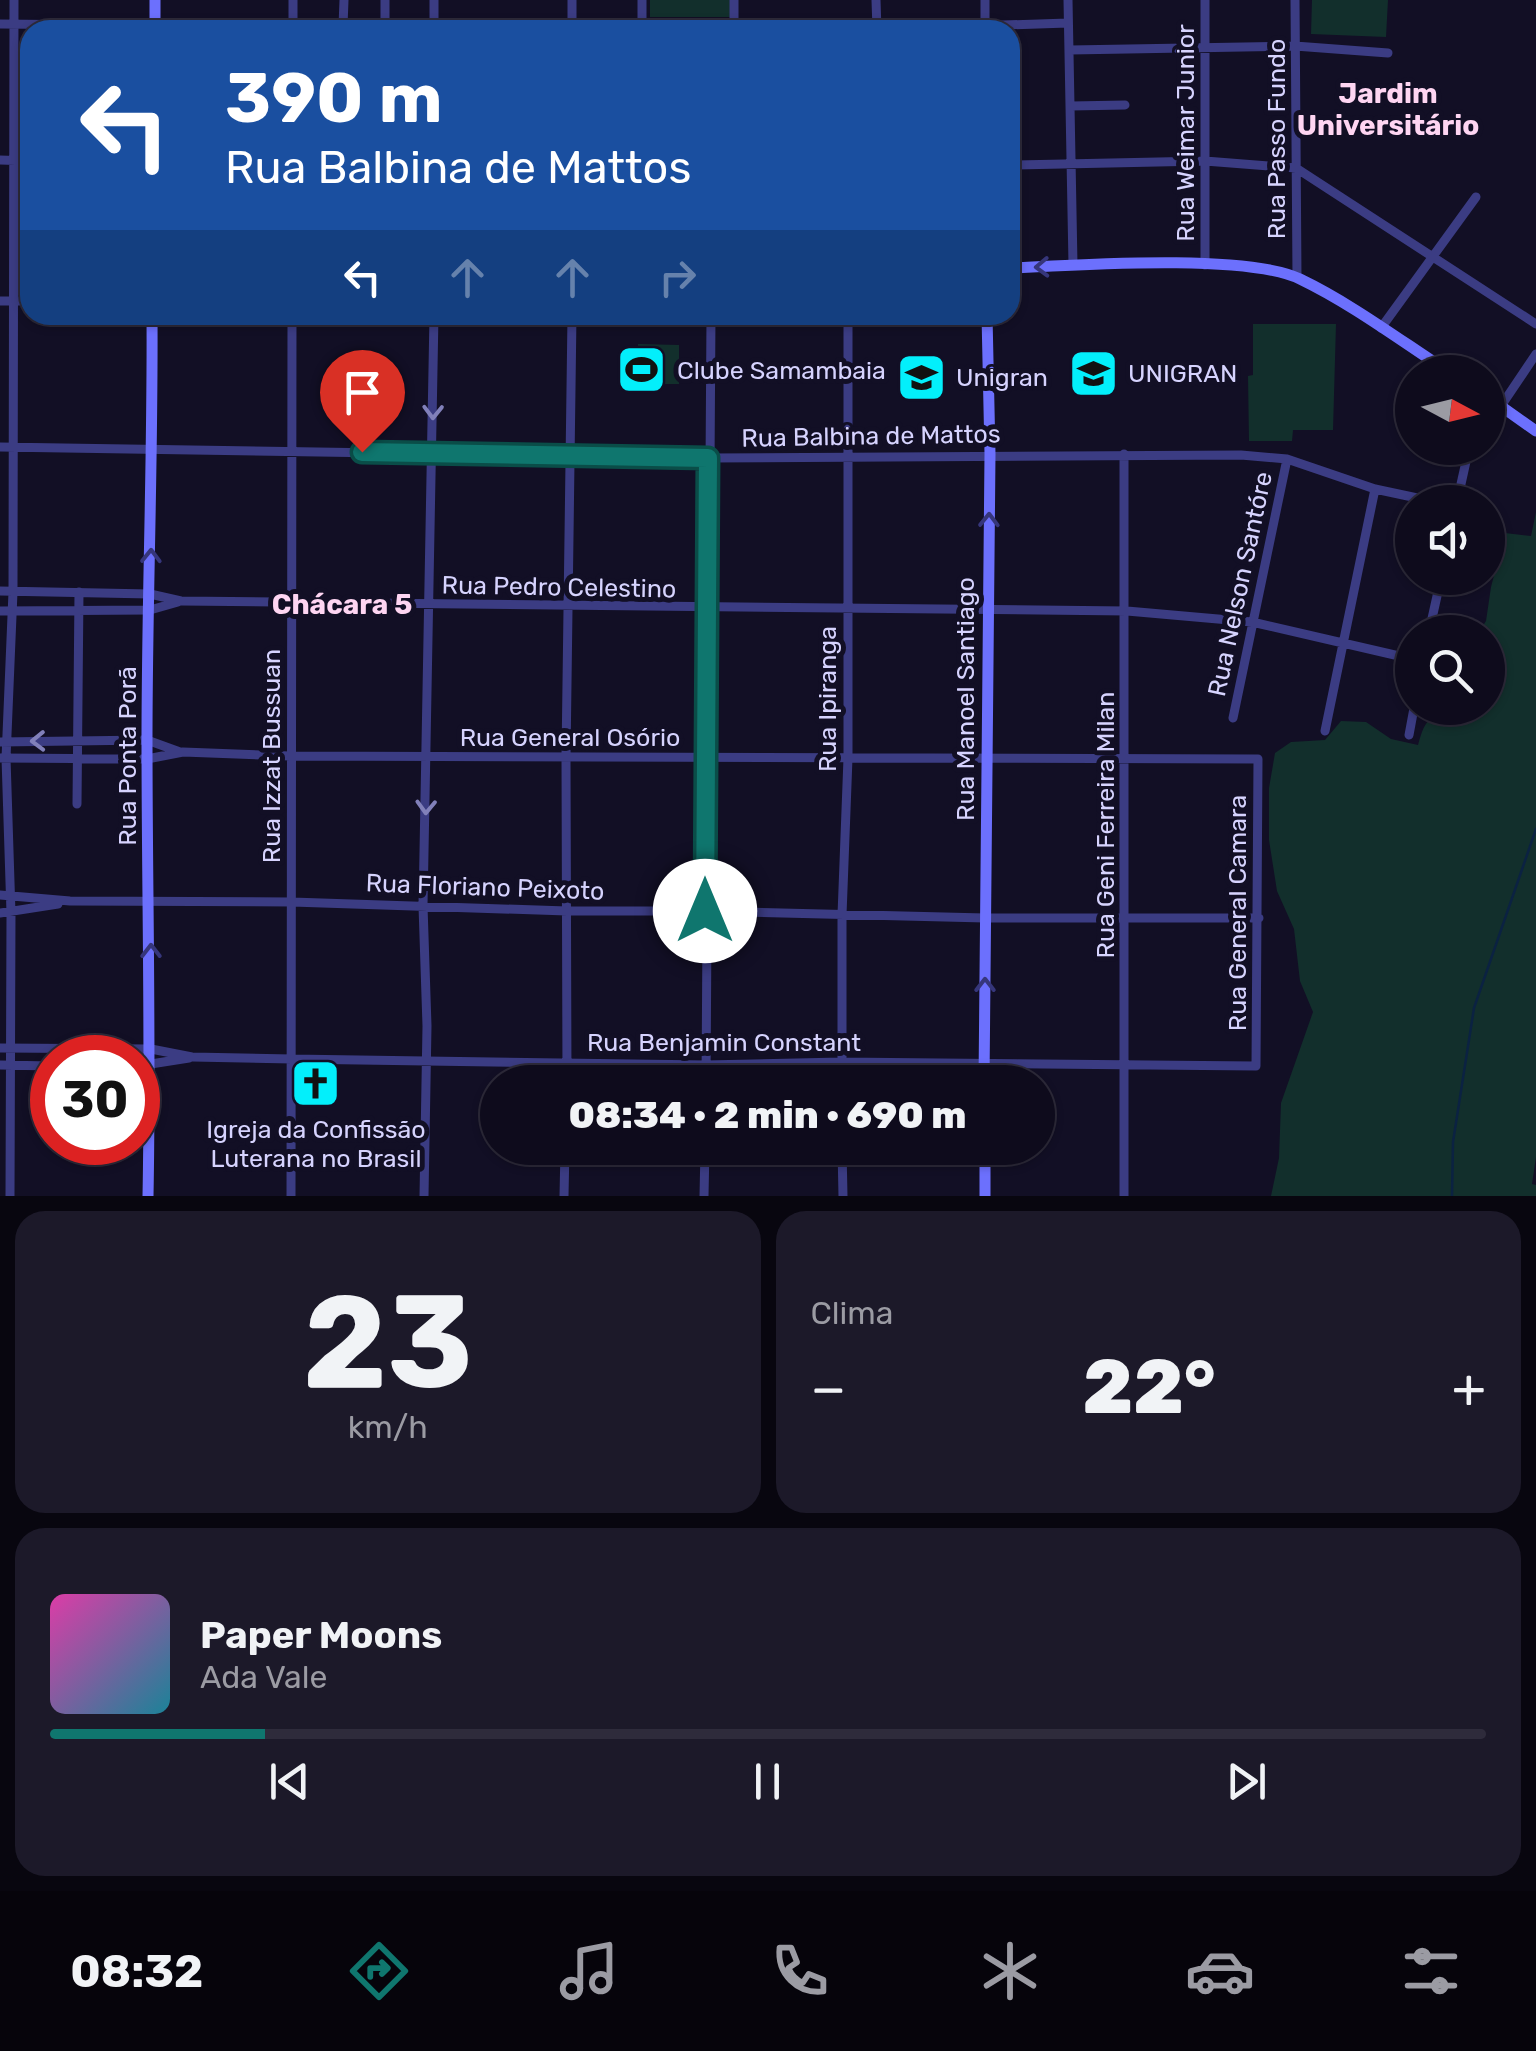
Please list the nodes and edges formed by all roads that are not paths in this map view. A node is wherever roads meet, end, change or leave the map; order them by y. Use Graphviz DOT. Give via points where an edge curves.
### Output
graph roads {
  1 [pos="14,0"];
  2 [pos="1068,0"];
  3 [pos="1204,0"];
  4 [pos="1295,0"];
  5 [pos="1068,23"];
  6 [pos="0,24"];
  7 [pos="14,25"];
  8 [pos="20,25"];
  9 [pos="1020,25"];
  10 [pos="1295,46"];
  11 [pos="1206,47"];
  12 [pos="1070,50"];
  13 [pos="1388,53"];
  14 [pos="1072,106"];
  15 [pos="1125,106"];
  16 [pos="0,160"];
  17 [pos="14,160"];
  18 [pos="20,160"];
  19 [pos="1204,161"];
  20 [pos="1072,163"];
  21 [pos="1020,165"];
  22 [pos="1296,168"];
  23 [pos="1476,197"];
  24 [pos="1431,256"];
  25 [pos="1074,265"];
  26 [pos="1205,265"];
  27 [pos="1020,268"];
  28 [pos="1297,277"];
  29 [pos="0,301"];
  30 [pos="13,301"];
  31 [pos="20,301"];
  32 [pos="1536,324"];
  33 [pos="152,325"];
  34 [pos="292,325"];
  35 [pos="434,325"];
  36 [pos="572,325"];
  37 [pos="711,325"];
  38 [pos="848,325"];
  39 [pos="987,325"];
  40 [pos="1381,328"];
  41 [pos="1536,354"];
  42 [pos="1423,355"];
  43 [pos="1505,400"];
  44 [pos="1505,409"];
  45 [pos="1536,430"];
  46 [pos="0,447"];
  47 [pos="12,448"];
  48 [pos="153,451"];
  49 [pos="290,452"];
  50 [pos="432,452"];
  51 [pos="572,454"];
  52 [pos="990,454"];
  53 [pos="1124,454"];
  54 [pos="708,458"];
  55 [pos="848,459"];
  56 [pos="1287,459"];
  57 [pos="1374,489"];
  58 [pos="1395,493"];
  59 [pos="0,591"];
  60 [pos="13,592"];
  61 [pos="78,592"];
  62 [pos="150,594"];
  63 [pos="181,602"];
  64 [pos="290,602"];
  65 [pos="430,605"];
  66 [pos="567,606"];
  67 [pos="707,608"];
  68 [pos="848,608"];
  69 [pos="987,608"];
  70 [pos="150,610"];
  71 [pos="6,611"];
  72 [pos="1127,611"];
  73 [pos="78,613"];
  74 [pos="1252,622"];
  75 [pos="1344,645"];
  76 [pos="1395,656"];
  77 [pos="1233,718"];
  78 [pos="1411,725"];
  79 [pos="1324,731"];
  80 [pos="1409,735"];
  81 [pos="76,740"];
  82 [pos="147,740"];
  83 [pos="4,742"];
  84 [pos="182,752"];
  85 [pos="290,756"];
  86 [pos="428,757"];
  87 [pos="566,757"];
  88 [pos="3,758"];
  89 [pos="77,758"];
  90 [pos="706,758"];
  91 [pos="848,758"];
  92 [pos="988,758"];
  93 [pos="1126,758"];
  94 [pos="1258,759"];
  95 [pos="148,760"];
  96 [pos="76,804"];
  97 [pos="4,895"];
  98 [pos="70,901"];
  99 [pos="292,902"];
  100 [pos="150,903"];
  101 [pos="423,906"];
  102 [pos="567,911"];
  103 [pos="705,911"];
  104 [pos="6,913"];
  105 [pos="842,915"];
  106 [pos="1124,917"];
  107 [pos="985,918"];
  108 [pos="1258,918"];
  109 [pos="151,1035"];
  110 [pos="5,1048"];
  111 [pos="30,1048"];
  112 [pos="160,1051"];
  113 [pos="192,1057"];
  114 [pos="292,1059"];
  115 [pos="427,1060"];
  116 [pos="567,1061"];
  117 [pos="841,1062"];
  118 [pos="160,1063"];
  119 [pos="1125,1064"];
  120 [pos="5,1065"];
  121 [pos="567,1065"];
  122 [pos="706,1065"];
  123 [pos="841,1065"];
  124 [pos="948,1065"];
  125 [pos="984,1065"];
  126 [pos="1054,1065"];
  127 [pos="30,1066"];
  128 [pos="1256,1066"];
  129 [pos="147,1165"];
  130 [pos="565,1165"];
  131 [pos="705,1165"];
  132 [pos="842,1165"];
  133 [pos="985,1165"];
  134 [pos="10,1196"];
  135 [pos="148,1196"];
  136 [pos="292,1196"];
  137 [pos="424,1196"];
  138 [pos="564,1196"];
  139 [pos="704,1196"];
  140 [pos="843,1196"];
  141 [pos="985,1196"];
  142 [pos="1124,1196"];
  1 -- 7 [label="street"];
  2 -- 5 [label="street"];
  3 -- 11 [label="street, Rua Weimar Junior"];
  4 -- 10 [label="street, Rua Passo Fundo"];
  5 -- 9 [label="street"];
  5 -- 12 [label="street"];
  6 -- 7 [label="street"];
  7 -- 8 [label="street"];
  7 -- 17 [label="street"];
  10 -- 11 [label="street"];
  10 -- 13 [label="street"];
  10 -- 22 [label="street, Rua Passo Fundo"];
  11 -- 12 [label="street"];
  11 -- 19 [label="street, Rua Weimar Junior"];
  12 -- 14 [label="street"];
  14 -- 15 [label="street"];
  14 -- 20 [label="street"];
  16 -- 17 [label="street"];
  17 -- 18 [label="street"];
  17 -- 30 [label="street"];
  19 -- 20 [label="street"];
  19 -- 22 [label="street"];
  19 -- 26 [label="street, Rua Weimar Junior"];
  20 -- 21 [label="street"];
  20 -- 25 [label="street"];
  22 -- 24 [label="street"];
  22 -- 28 [label="street, Rua Passo Fundo"];
  23 -- 24 [label="street"];
  24 -- 32 [label="street"];
  24 -- 40 [label="street"];
  25 -- 26 [label="street"];
  25 -- 27 [label="street, one-way"];
  26 -- 28 [label="street"];
  28 -- 40 [label="street"];
  29 -- 30 [label="street"];
  30 -- 31 [label="street"];
  30 -- 47 [label="street"];
  33 -- 48 [label="street, Rua Ponta Porã"];
  34 -- 49 [label="street, Rua Izzat Bussuan"];
  35 -- 50 [label="street, one-way"];
  36 -- 51 [label="street"];
  37 -- 54 [label="street"];
  38 -- 55 [label="street, Rua Ipiranga"];
  39 -- 52 [label="street, Rua Manoel Santiago"];
  40 -- 42 [label="street"];
  41 -- 43 [label="street"];
  44 -- 45 [label="street"];
  46 -- 47 [label="street, Rua Balbina de Mattos"];
  47 -- 48 [label="street, Rua Balbina de Mattos"];
  47 -- 60 [label="street"];
  48 -- 49 [label="street, Rua Balbina de Mattos"];
  62 -- 48 [label="street, Rua Ponta Porã, one-way"];
  49 -- 50 [label="street, Rua Balbina de Mattos"];
  49 -- 64 [label="street, Rua Izzat Bussuan"];
  50 -- 51 [label="street, Rua Balbina de Mattos"];
  50 -- 65 [label="street"];
  51 -- 54 [label="street, Rua Balbina de Mattos"];
  51 -- 66 [label="street"];
  52 -- 53 [label="street, Rua Balbina de Mattos"];
  52 -- 55 [label="street, Rua Balbina de Mattos"];
  69 -- 52 [label="street, Rua Manoel Santiago, one-way"];
  53 -- 56 [label="street, Rua Balbina de Mattos"];
  53 -- 72 [label="street, Rua Geni Ferreira Milan"];
  54 -- 55 [label="street, Rua Balbina de Mattos"];
  54 -- 67 [label="street"];
  55 -- 68 [label="street, Rua Ipiranga"];
  56 -- 57 [label="street, Rua Balbina de Mattos"];
  56 -- 74 [label="street, Rua Nelson Santóre"];
  57 -- 58 [label="street, Rua Balbina de Mattos"];
  57 -- 75 [label="street"];
  59 -- 60 [label="street, Rua Pedro Celestino"];
  60 -- 61 [label="street, Rua Pedro Celestino"];
  60 -- 71 [label="street"];
  61 -- 62 [label="street, Rua Pedro Celestino"];
  61 -- 73 [label="street"];
  62 -- 63 [label="street, Rua Pedro Celestino"];
  62 -- 70 [label="street, Rua Ponta Porã"];
  63 -- 64 [label="street, Rua Pedro Celestino"];
  63 -- 70 [label="street, Rua Pedro Celestino"];
  64 -- 65 [label="street, Rua Pedro Celestino"];
  64 -- 85 [label="street, Rua Izzat Bussuan"];
  65 -- 66 [label="street, Rua Pedro Celestino"];
  65 -- 86 [label="street"];
  66 -- 67 [label="street, Rua Pedro Celestino"];
  66 -- 87 [label="street"];
  67 -- 68 [label="street, Rua Pedro Celestino"];
  67 -- 90 [label="street"];
  68 -- 69 [label="street, Rua Pedro Celestino"];
  68 -- 91 [label="street, Rua Ipiranga"];
  69 -- 72 [label="street, Rua Pedro Celestino"];
  69 -- 92 [label="street, Rua Manoel Santiago"];
  70 -- 73 [label="street, Rua Pedro Celestino"];
  70 -- 82 [label="street, Rua Ponta Porã"];
  71 -- 73 [label="street, Rua Pedro Celestino"];
  71 -- 83 [label="street"];
  72 -- 74 [label="street, Rua Pedro Celestino"];
  72 -- 93 [label="street, Rua Geni Ferreira Milan"];
  73 -- 81 [label="street"];
  74 -- 75 [label="street, Rua Pedro Celestino"];
  74 -- 77 [label="street, Rua Nelson Santóre"];
  75 -- 76 [label="street, Rua Pedro Celestino"];
  75 -- 79 [label="street"];
  78 -- 80 [label="street"];
  81 -- 82 [label="street, Rua General Osório"];
  81 -- 83 [label="street, Rua General Osório, one-way"];
  81 -- 89 [label="street"];
  82 -- 84 [label="street, Rua General Osório"];
  82 -- 95 [label="street, Rua Ponta Porã"];
  83 -- 88 [label="street"];
  84 -- 85 [label="street, Rua General Osório"];
  84 -- 95 [label="street, Rua General Osório"];
  85 -- 86 [label="street, Rua General Osório"];
  85 -- 99 [label="street, Rua Izzat Bussuan"];
  86 -- 87 [label="street, Rua General Osório"];
  86 -- 101 [label="street, one-way"];
  87 -- 90 [label="street, Rua General Osório"];
  87 -- 102 [label="street"];
  88 -- 89 [label="street, Rua General Osório"];
  88 -- 97 [label="street"];
  89 -- 95 [label="street, Rua General Osório"];
  89 -- 96 [label="street"];
  90 -- 91 [label="street, Rua General Osório"];
  90 -- 103 [label="street"];
  91 -- 92 [label="street, Rua General Osório"];
  91 -- 105 [label="street, Rua Ipiranga"];
  92 -- 93 [label="street, Rua General Osório"];
  92 -- 107 [label="street, Rua Manoel Santiago"];
  93 -- 94 [label="street, Rua General Osório"];
  93 -- 106 [label="street, Rua Geni Ferreira Milan"];
  94 -- 108 [label="street, Rua General Camara"];
  95 -- 100 [label="street, Rua Ponta Porã"];
  97 -- 98 [label="street, Rua Floriano Peixoto"];
  97 -- 104 [label="street"];
  98 -- 100 [label="street, Rua Floriano Peixoto"];
  98 -- 104 [label="street, Rua Floriano Peixoto"];
  99 -- 100 [label="street, Rua Floriano Peixoto"];
  99 -- 101 [label="street, Rua Floriano Peixoto"];
  99 -- 114 [label="street, Rua Izzat Bussuan"];
  109 -- 100 [label="street, Rua Ponta Porã, one-way"];
  101 -- 102 [label="street, Rua Floriano Peixoto"];
  101 -- 115 [label="street"];
  102 -- 103 [label="street, Rua Floriano Peixoto"];
  102 -- 116 [label="street"];
  103 -- 105 [label="street, Rua Floriano Peixoto"];
  103 -- 122 [label="street"];
  104 -- 110 [label="street"];
  105 -- 107 [label="street, Rua Floriano Peixoto"];
  105 -- 117 [label="street, Rua Ipiranga"];
  106 -- 107 [label="street, Rua Floriano Peixoto"];
  106 -- 108 [label="street, Rua Floriano Peixoto"];
  106 -- 119 [label="street, Rua Geni Ferreira Milan"];
  125 -- 107 [label="street, Rua Manoel Santiago, one-way"];
  108 -- 128 [label="street, Rua General Camara"];
  110 -- 111 [label="street, Rua Benjamin Constant"];
  110 -- 120 [label="street"];
  112 -- 113 [label="street, Rua Benjamin Constant"];
  113 -- 114 [label="street, Rua Benjamin Constant"];
  113 -- 118 [label="street, Rua Benjamin Constant"];
  114 -- 115 [label="street, Rua Benjamin Constant"];
  114 -- 136 [label="street, Rua Izzat Bussuan"];
  115 -- 116 [label="street, Rua Benjamin Constant"];
  115 -- 137 [label="street"];
  116 -- 121 [label="street"];
  116 -- 122 [label="street, Rua Benjamin Constant"];
  117 -- 122 [label="street, Rua Benjamin Constant"];
  117 -- 123 [label="street, Rua Ipiranga"];
  117 -- 124 [label="street, Rua Benjamin Constant"];
  119 -- 126 [label="street, Rua Benjamin Constant"];
  119 -- 128 [label="street, Rua Benjamin Constant"];
  119 -- 142 [label="street, Rua Geni Ferreira Milan"];
  120 -- 127 [label="street"];
  120 -- 134 [label="street"];
  129 -- 135 [label="street, Rua Ponta Porã"];
  130 -- 138 [label="street"];
  131 -- 139 [label="street"];
  132 -- 140 [label="street"];
  133 -- 141 [label="street"];
}
